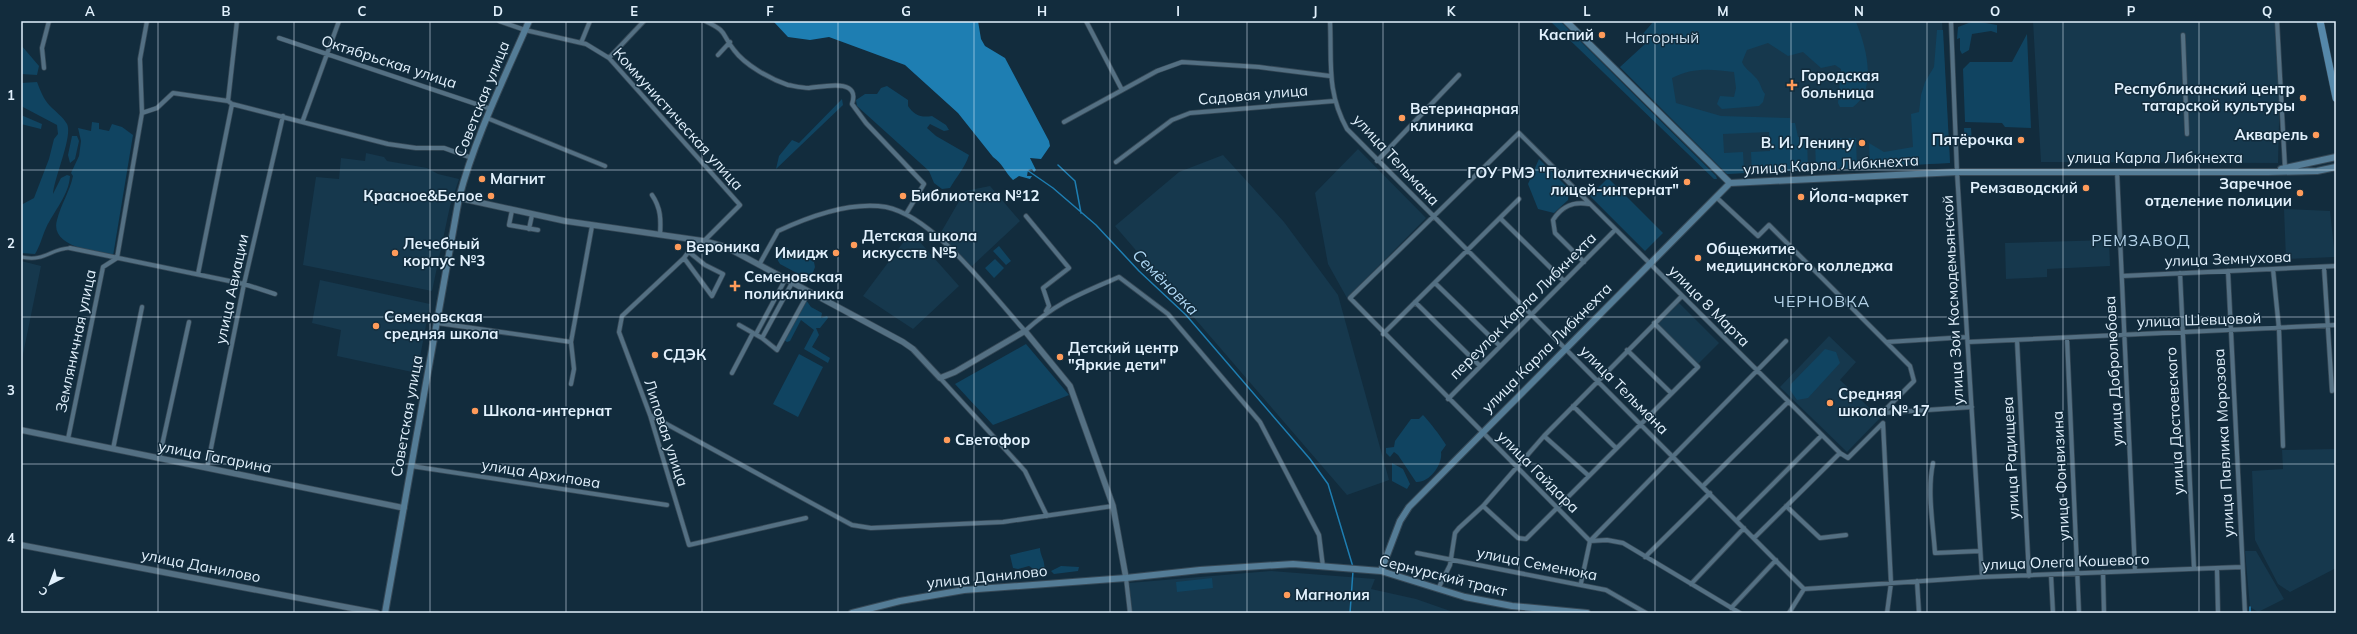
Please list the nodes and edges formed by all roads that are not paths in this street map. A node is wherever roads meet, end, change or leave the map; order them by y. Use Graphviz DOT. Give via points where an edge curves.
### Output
graph roads {
  1 [pos="49,21"];
  2 [pos="147,21"];
  3 [pos="237,21"];
  4 [pos="339,21"];
  5 [pos="499,21"];
  6 [pos="529,21"];
  7 [pos="590,21"];
  8 [pos="644,21"];
  9 [pos="705,21"];
  10 [pos="1086,21"];
  11 [pos="1330,21"];
  12 [pos="1566,21"];
  13 [pos="1950,21"];
  14 [pos="2277,21"];
  15 [pos="2320,21"];
  16 [pos="525,30"];
  17 [pos="2183,35"];
  18 [pos="279,38"];
  19 [pos="730,42"];
  20 [pos="581,43"];
  21 [pos="326,54"];
  22 [pos="718,55"];
  23 [pos="609,58"];
  24 [pos="44,68"];
  25 [pos="1459,75"];
  26 [pos="1330,76"];
  27 [pos="1122,90"];
  28 [pos="2336,98"];
  29 [pos="228,100"];
  30 [pos="1334,101"];
  31 [pos="232,104"];
  32 [pos="491,109"];
  33 [pos="142,113"];
  34 [pos="283,116"];
  35 [pos="488,118"];
  36 [pos="304,120"];
  37 [pos="1064,122"];
  38 [pos="2188,134"];
  39 [pos="2336,157"];
  40 [pos="472,158"];
  41 [pos="1377,161"];
  42 [pos="1116,162"];
  43 [pos="605,166"];
  44 [pos="2336,166"];
  45 [pos="2285,168"];
  46 [pos="2117,171"];
  47 [pos="1957,172"];
  48 [pos="2268,172"];
  49 [pos="1730,183"];
  50 [pos="652,195"];
  51 [pos="1716,197"];
  52 [pos="459,198"];
  53 [pos="1519,199"];
  54 [pos="1589,204"];
  55 [pos="512,210"];
  56 [pos="532,214"];
  57 [pos="906,214"];
  58 [pos="1026,216"];
  59 [pos="1435,218"];
  60 [pos="1500,218"];
  61 [pos="592,226"];
  62 [pos="529,229"];
  63 [pos="538,230"];
  64 [pos="1615,230"];
  65 [pos="660,235"];
  66 [pos="697,240"];
  67 [pos="704,241"];
  68 [pos="70,248"];
  69 [pos="1467,250"];
  70 [pos="689,252"];
  71 [pos="21,257"];
  72 [pos="117,258"];
  73 [pos="684,258"];
  74 [pos="1584,262"];
  75 [pos="1650,264"];
  76 [pos="759,265"];
  77 [pos="2336,266"];
  78 [pos="2324,267"];
  79 [pos="2273,269"];
  80 [pos="2228,271"];
  81 [pos="2180,273"];
  82 [pos="198,274"];
  83 [pos="2122,276"];
  84 [pos="785,280"];
  85 [pos="1435,282"];
  86 [pos="1564,282"];
  87 [pos="792,283"];
  88 [pos="244,284"];
  89 [pos="808,292"];
  90 [pos="275,294"];
  91 [pos="1682,296"];
  92 [pos="1415,302"];
  93 [pos="142,307"];
  94 [pos="1046,312"];
  95 [pos="1532,314"];
  96 [pos="189,322"];
  97 [pos="437,323"];
  98 [pos="1654,323"];
  99 [pos="739,325"];
  100 [pos="2336,325"];
  101 [pos="2326,327"];
  102 [pos="2279,329"];
  103 [pos="1024,331"];
  104 [pos="2231,331"];
  105 [pos="754,333"];
  106 [pos="2182,333"];
  107 [pos="1383,334"];
  108 [pos="2125,335"];
  109 [pos="762,338"];
  110 [pos="2067,338"];
  111 [pos="1968,339"];
  112 [pos="2017,340"];
  113 [pos="1786,341"];
  114 [pos="571,342"];
  115 [pos="1887,342"];
  116 [pos="1500,346"];
  117 [pos="1566,348"];
  118 [pos="1627,350"];
  119 [pos="1480,366"];
  120 [pos="1757,370"];
  121 [pos="732,373"];
  122 [pos="940,378"];
  123 [pos="1598,380"];
  124 [pos="571,384"];
  125 [pos="2332,391"];
  126 [pos="1671,393"];
  127 [pos="1448,399"];
  128 [pos="1788,402"];
  129 [pos="1573,406"];
  130 [pos="1972,407"];
  131 [pos="650,415"];
  132 [pos="1641,424"];
  133 [pos="21,430"];
  134 [pos="1482,433"];
  135 [pos="1822,435"];
  136 [pos="1544,436"];
  137 [pos="68,439"];
  138 [pos="2283,446"];
  139 [pos="1616,448"];
  140 [pos="113,449"];
  141 [pos="1840,453"];
  142 [pos="1673,456"];
  143 [pos="159,459"];
  144 [pos="1933,463"];
  145 [pos="411,466"];
  146 [pos="1516,466"];
  147 [pos="207,468"];
  148 [pos="1589,476"];
  149 [pos="1703,486"];
  150 [pos="1710,493"];
  151 [pos="667,505"];
  152 [pos="1113,506"];
  153 [pos="1483,506"];
  154 [pos="1786,506"];
  155 [pos="404,508"];
  156 [pos="1558,508"];
  157 [pos="1047,516"];
  158 [pos="806,518"];
  159 [pos="1737,520"];
  160 [pos="1744,528"];
  161 [pos="1846,535"];
  162 [pos="1754,538"];
  163 [pos="1590,541"];
  164 [pos="21,545"];
  165 [pos="1980,551"];
  166 [pos="1417,553"];
  167 [pos="1645,557"];
  168 [pos="1450,560"];
  169 [pos="1776,560"];
  170 [pos="1323,567"];
  171 [pos="2242,567"];
  172 [pos="2194,568"];
  173 [pos="2217,569"];
  174 [pos="2135,570"];
  175 [pos="1381,572"];
  176 [pos="2103,572"];
  177 [pos="2078,574"];
  178 [pos="2051,575"];
  179 [pos="2029,576"];
  180 [pos="1982,577"];
  181 [pos="1126,578"];
  182 [pos="1917,581"];
  183 [pos="1891,582"];
  184 [pos="1581,583"];
  185 [pos="1691,584"];
  186 [pos="1438,589"];
  187 [pos="1804,589"];
  188 [pos="1731,608"];
  189 [pos="377,613"];
  190 [pos="385,613"];
  191 [pos="852,613"];
  192 [pos="1130,613"];
  193 [pos="1587,613"];
  194 [pos="1646,613"];
  195 [pos="1740,613"];
  196 [pos="1789,613"];
  197 [pos="1887,613"];
  198 [pos="1919,613"];
  199 [pos="2053,613"];
  200 [pos="2079,613"];
  201 [pos="2104,613"];
  202 [pos="2218,613"];
  203 [pos="2245,613"];
  1 -- 24 [label="street" via="42,48"];
  2 -- 33 [label="street, Земляничная улица" via="140,59"];
  3 -- 29 [label="street"];
  4 -- 21 [label="street"];
  5 -- 16 [label="street, Коммунистическая улица"];
  6 -- 16 [label="main road, Советская улица"];
  7 -- 20 [label="street"];
  8 -- 23 [label="street"];
  9 -- 19 [label="street" via="723,31"];
  10 -- 27 [label="street"];
  11 -- 26 [label="street"];
  12 -- 49 [label="main road"];
  13 -- 47 [label="street, улица Зои Космодемьянской"];
  14 -- 45 [label="street"];
  15 -- 28 [label="main road"];
  16 -- 20 [label="street, Коммунистическая улица"];
  16 -- 32 [label="main road, Советская улица"];
  17 -- 38 [label="street"];
  18 -- 21 [label="street, Октябрьская улица"];
  19 -- 22 [label="street"];
  19 -- 57 [label="street" via="734,51 772,78 788,85 807,88 834,84 844,86 852,92 852,104 866,123 924,184"];
  20 -- 23 [label="street, Коммунистическая улица"];
  21 -- 32 [label="street, Октябрьская улица"];
  21 -- 36 [label="street"];
  23 -- 67 [label="street, Коммунистическая улица" via="740,204"];
  25 -- 41 [label="street"];
  26 -- 27 [label="street, Садовая улица" via="1259,67 1182,62 1156,71"];
  26 -- 30 [label="street"];
  27 -- 37 [label="street, Садовая улица"];
  29 -- 31 [label="street"];
  29 -- 33 [label="street" via="173,93 157,108"];
  30 -- 41 [label="street, улица Тельмана" via="1347,129"];
  30 -- 42 [label="street, Садовая улица" via="1190,113 1172,120"];
  31 -- 34 [label="street"];
  31 -- 82 [label="street"];
  32 -- 35 [label="main road, Советская улица"];
  33 -- 72 [label="street, Земляничная улица"];
  34 -- 36 [label="street"];
  34 -- 88 [label="street, улица Авиации"];
  35 -- 40 [label="main road, Советская улица"];
  35 -- 43 [label="street"];
  36 -- 40 [label="street" via="388,144 444,148"];
  39 -- 45 [label="main road, улица Карла Либкнехта"];
  40 -- 52 [label="main road, Советская улица"];
  41 -- 59 [label="street, улица Тельмана"];
  44 -- 48 [label="main road, улица Карла Либкнехта" via="2317,171"];
  45 -- 48 [label="main road, улица Карла Либкнехта"];
  46 -- 47 [label="main road, улица Карла Либкнехта"];
  46 -- 48 [label="main road, улица Карла Либкнехта"];
  46 -- 83 [label="street, улица Добролюбова"];
  47 -- 49 [label="main road, улица Карла Либкнехта"];
  47 -- 111 [label="street, улица Зои Космодемьянской"];
  49 -- 51 [label="main road, улица Карла Либкнехта"];
  50 -- 65 [label="street" via="662,220"];
  51 -- 75 [label="main road, улица Карла Либкнехта"];
  51 -- 115 [label="street" via="1758,236 1769,225"];
  52 -- 55 [label="street"];
  52 -- 97 [label="main road, Советская улица"];
  53 -- 60 [label="street"];
  54 -- 59 [label="street, улица 8 Марта" via="1519,133"];
  54 -- 64 [label="street, улица 8 Марта"];
  54 -- 74 [label="street" via="1577,202 1569,205 1553,220 1555,233"];
  55 -- 56 [label="street"];
  55 -- 62 [label="street" via="509,225"];
  56 -- 61 [label="street"];
  56 -- 62 [label="street"];
  57 -- 76 [label="street" via="886,207 860,206 790,225 778,231"];
  57 -- 103 [label="street" via="917,219 947,244"];
  58 -- 94 [label="street" via="1069,268 1043,288 1049,306"];
  59 -- 69 [label="street, улица Тельмана"];
  59 -- 107 [label="street, улица Гайдара" via="1350,298"];
  60 -- 69 [label="street"];
  60 -- 86 [label="street"];
  61 -- 65 [label="street"];
  61 -- 114 [label="street"];
  62 -- 63 [label="street"];
  64 -- 74 [label="street, переулок Карла Либкнехта"];
  64 -- 75 [label="street, улица 8 Марта"];
  65 -- 66 [label="street"];
  66 -- 67 [label="street"];
  66 -- 70 [label="street, Липовая улица"];
  67 -- 76 [label="street" via="726,247"];
  68 -- 71 [label="street" via="58,248 41,258"];
  68 -- 72 [label="street"];
  69 -- 85 [label="street"];
  69 -- 95 [label="street, улица Тельмана"];
  70 -- 73 [label="street, Липовая улица"];
  70 -- 73 [label="street" via="705,265 723,274 712,296"];
  72 -- 82 [label="street"];
  72 -- 137 [label="street, Земляничная улица" via="103,267"];
  73 -- 131 [label="street, Липовая улица" via="619,321 619,332"];
  74 -- 86 [label="street, переулок Карла Либкнехта"];
  75 -- 91 [label="street, улица 8 Марта"];
  75 -- 117 [label="main road, улица Карла Либкнехта"];
  76 -- 84 [label="street"];
  77 -- 78 [label="street, улица Земнухова"];
  78 -- 79 [label="street, улица Земнухова"];
  78 -- 101 [label="street"];
  79 -- 80 [label="street, улица Земнухова"];
  79 -- 102 [label="street"];
  80 -- 81 [label="street, улица Земнухова"];
  80 -- 104 [label="street, улица Павлика Морозова"];
  81 -- 83 [label="street, улица Земнухова"];
  81 -- 106 [label="street, улица Достоевского"];
  82 -- 88 [label="street"];
  83 -- 108 [label="street, улица Добролюбова"];
  84 -- 87 [label="street"];
  84 -- 105 [label="street"];
  85 -- 92 [label="street"];
  85 -- 116 [label="street"];
  86 -- 95 [label="street, переулок Карла Либкнехта"];
  87 -- 89 [label="street"];
  87 -- 109 [label="street"];
  88 -- 90 [label="street"];
  88 -- 147 [label="street, улица Авиации"];
  89 -- 109 [label="street" via="776,350"];
  89 -- 122 [label="street" via="903,342"];
  91 -- 98 [label="street"];
  91 -- 120 [label="street, улица 8 Марта"];
  92 -- 107 [label="street"];
  92 -- 119 [label="street"];
  93 -- 140 [label="street"];
  94 -- 103 [label="street"];
  94 -- 170 [label="street" via="1064,300 1119,277 1168,314 1260,422 1319,535"];
  95 -- 116 [label="street, переулок Карла Либкнехта"];
  95 -- 117 [label="street, улица Тельмана"];
  96 -- 143 [label="street"];
  97 -- 114 [label="street"];
  97 -- 145 [label="main road, Советская улица"];
  98 -- 118 [label="street"];
  98 -- 126 [label="street" via="1698,367"];
  99 -- 105 [label="street"];
  100 -- 101 [label="street, улица Шевцовой"];
  101 -- 102 [label="street, улица Шевцовой"];
  101 -- 125 [label="street"];
  102 -- 104 [label="street, улица Шевцовой"];
  102 -- 138 [label="street"];
  103 -- 122 [label="street" via="955,372"];
  103 -- 152 [label="street" via="1070,386"];
  104 -- 106 [label="street, улица Шевцовой"];
  104 -- 171 [label="street, улица Павлика Морозова"];
  105 -- 109 [label="street"];
  105 -- 121 [label="street"];
  106 -- 108 [label="street, улица Шевцовой"];
  106 -- 172 [label="street, улица Достоевского"];
  107 -- 127 [label="street, улица Гайдара"];
  108 -- 110 [label="street, улица Шевцовой"];
  108 -- 174 [label="street, улица Добролюбова"];
  110 -- 112 [label="street, улица Шевцовой"];
  110 -- 177 [label="street, улица Фонвизина"];
  111 -- 112 [label="street, улица Шевцовой"];
  111 -- 115 [label="street, улица Шевцовой"];
  111 -- 130 [label="street, улица Зои Космодемьянской"];
  112 -- 179 [label="street, улица Радищева"];
  113 -- 120 [label="street"];
  114 -- 124 [label="street" via="574,369"];
  115 -- 130 [label="street" via="1910,366 1914,381 1882,412"];
  116 -- 119 [label="street, переулок Карла Либкнехта"];
  117 -- 123 [label="street, улица Тельмана"];
  117 -- 134 [label="main road, улица Карла Либкнехта"];
  118 -- 123 [label="street"];
  118 -- 126 [label="street"];
  119 -- 127 [label="street, переулок Карла Либкнехта"];
  120 -- 128 [label="street, улица 8 Марта"];
  120 -- 142 [label="street"];
  122 -- 157 [label="street" via="1025,470"];
  123 -- 129 [label="street"];
  123 -- 132 [label="street, улица Тельмана"];
  126 -- 132 [label="street"];
  127 -- 134 [label="street, улица Гайдара"];
  128 -- 135 [label="street, улица 8 Марта"];
  128 -- 149 [label="street"];
  129 -- 136 [label="street"];
  129 -- 139 [label="street"];
  130 -- 165 [label="street, улица Зои Космодемьянской"];
  131 -- 157 [label="street" via="839,518 862,527 1003,522"];
  131 -- 158 [label="street, Липовая улица" via="688,545"];
  132 -- 139 [label="street"];
  132 -- 142 [label="street, улица Тельмана"];
  133 -- 137 [label="street, улица Гагарина"];
  134 -- 146 [label="street, улица Гайдара"];
  134 -- 175 [label="main road, улица Карла Либкнехта" via="1409,507 1398,527"];
  135 -- 141 [label="street, улица 8 Марта"];
  135 -- 159 [label="street"];
  136 -- 146 [label="street"];
  136 -- 148 [label="street"];
  137 -- 140 [label="street, улица Гагарина"];
  139 -- 148 [label="street"];
  140 -- 143 [label="street, улица Гагарина"];
  141 -- 154 [label="street"];
  141 -- 183 [label="street" via="1848,458 1883,422"];
  142 -- 149 [label="street, улица Тельмана"];
  142 -- 163 [label="street"];
  143 -- 147 [label="street, улица Гагарина"];
  144 -- 165 [label="street" via="1931,474 1935,552"];
  145 -- 151 [label="street, улица Архипова"];
  145 -- 155 [label="main road, Советская улица"];
  146 -- 153 [label="street" via="1512,474"];
  146 -- 156 [label="street, улица Гайдара"];
  147 -- 155 [label="street, улица Гагарина"];
  148 -- 156 [label="street"];
  149 -- 150 [label="street, улица Тельмана"];
  150 -- 159 [label="street, улица Тельмана"];
  150 -- 167 [label="street"];
  152 -- 157 [label="street"];
  152 -- 181 [label="street"];
  153 -- 156 [label="street" via="1522,540"];
  153 -- 168 [label="street" via="1456,533"];
  154 -- 161 [label="street" via="1820,538"];
  154 -- 162 [label="street"];
  155 -- 190 [label="main road, Советская улица"];
  156 -- 163 [label="street, улица Гайдара"];
  159 -- 160 [label="street, улица Тельмана"];
  160 -- 162 [label="street, улица Тельмана"];
  160 -- 185 [label="street"];
  162 -- 169 [label="street, улица Тельмана"];
  163 -- 167 [label="street" via="1618,541"];
  163 -- 184 [label="street"];
  164 -- 189 [label="street, улица Данилово"];
  165 -- 180 [label="street, улица Зои Космодемьянской"];
  166 -- 168 [label="street, улица Семенюка"];
  167 -- 185 [label="street"];
  168 -- 184 [label="street, улица Семенюка"];
  168 -- 186 [label="street"];
  169 -- 187 [label="street, улица Тельмана"];
  169 -- 188 [label="street"];
  170 -- 175 [label="main road, Сернурский тракт"];
  170 -- 181 [label="main road, Сернурский тракт" via="1274,564"];
  171 -- 173 [label="street, улица Олега Кошевого"];
  171 -- 203 [label="street, улица Павлика Морозова"];
  172 -- 173 [label="street, улица Олега Кошевого"];
  172 -- 174 [label="street, улица Олега Кошевого"];
  173 -- 202 [label="street"];
  174 -- 176 [label="street, улица Олега Кошевого"];
  175 -- 186 [label="main road, Сернурский тракт"];
  176 -- 177 [label="street, улица Олега Кошевого"];
  176 -- 201 [label="street"];
  177 -- 178 [label="street, улица Олега Кошевого"];
  177 -- 200 [label="street, улица Фонвизина"];
  178 -- 179 [label="street, улица Олега Кошевого"];
  178 -- 199 [label="street"];
  179 -- 180 [label="street, улица Олега Кошевого"];
  180 -- 182 [label="street, улица Олега Кошевого"];
  181 -- 191 [label="main road, улица Данилово" via="964,590"];
  181 -- 192 [label="street"];
  182 -- 183 [label="street, улица Олега Кошевого"];
  182 -- 198 [label="street"];
  183 -- 187 [label="street, улица Олега Кошевого"];
  183 -- 197 [label="street"];
  184 -- 194 [label="street, улица Семенюка" via="1606,590"];
  185 -- 188 [label="street"];
  186 -- 193 [label="main road, Сернурский тракт" via="1512,606"];
  187 -- 196 [label="street"];
  188 -- 195 [label="street"];
}
